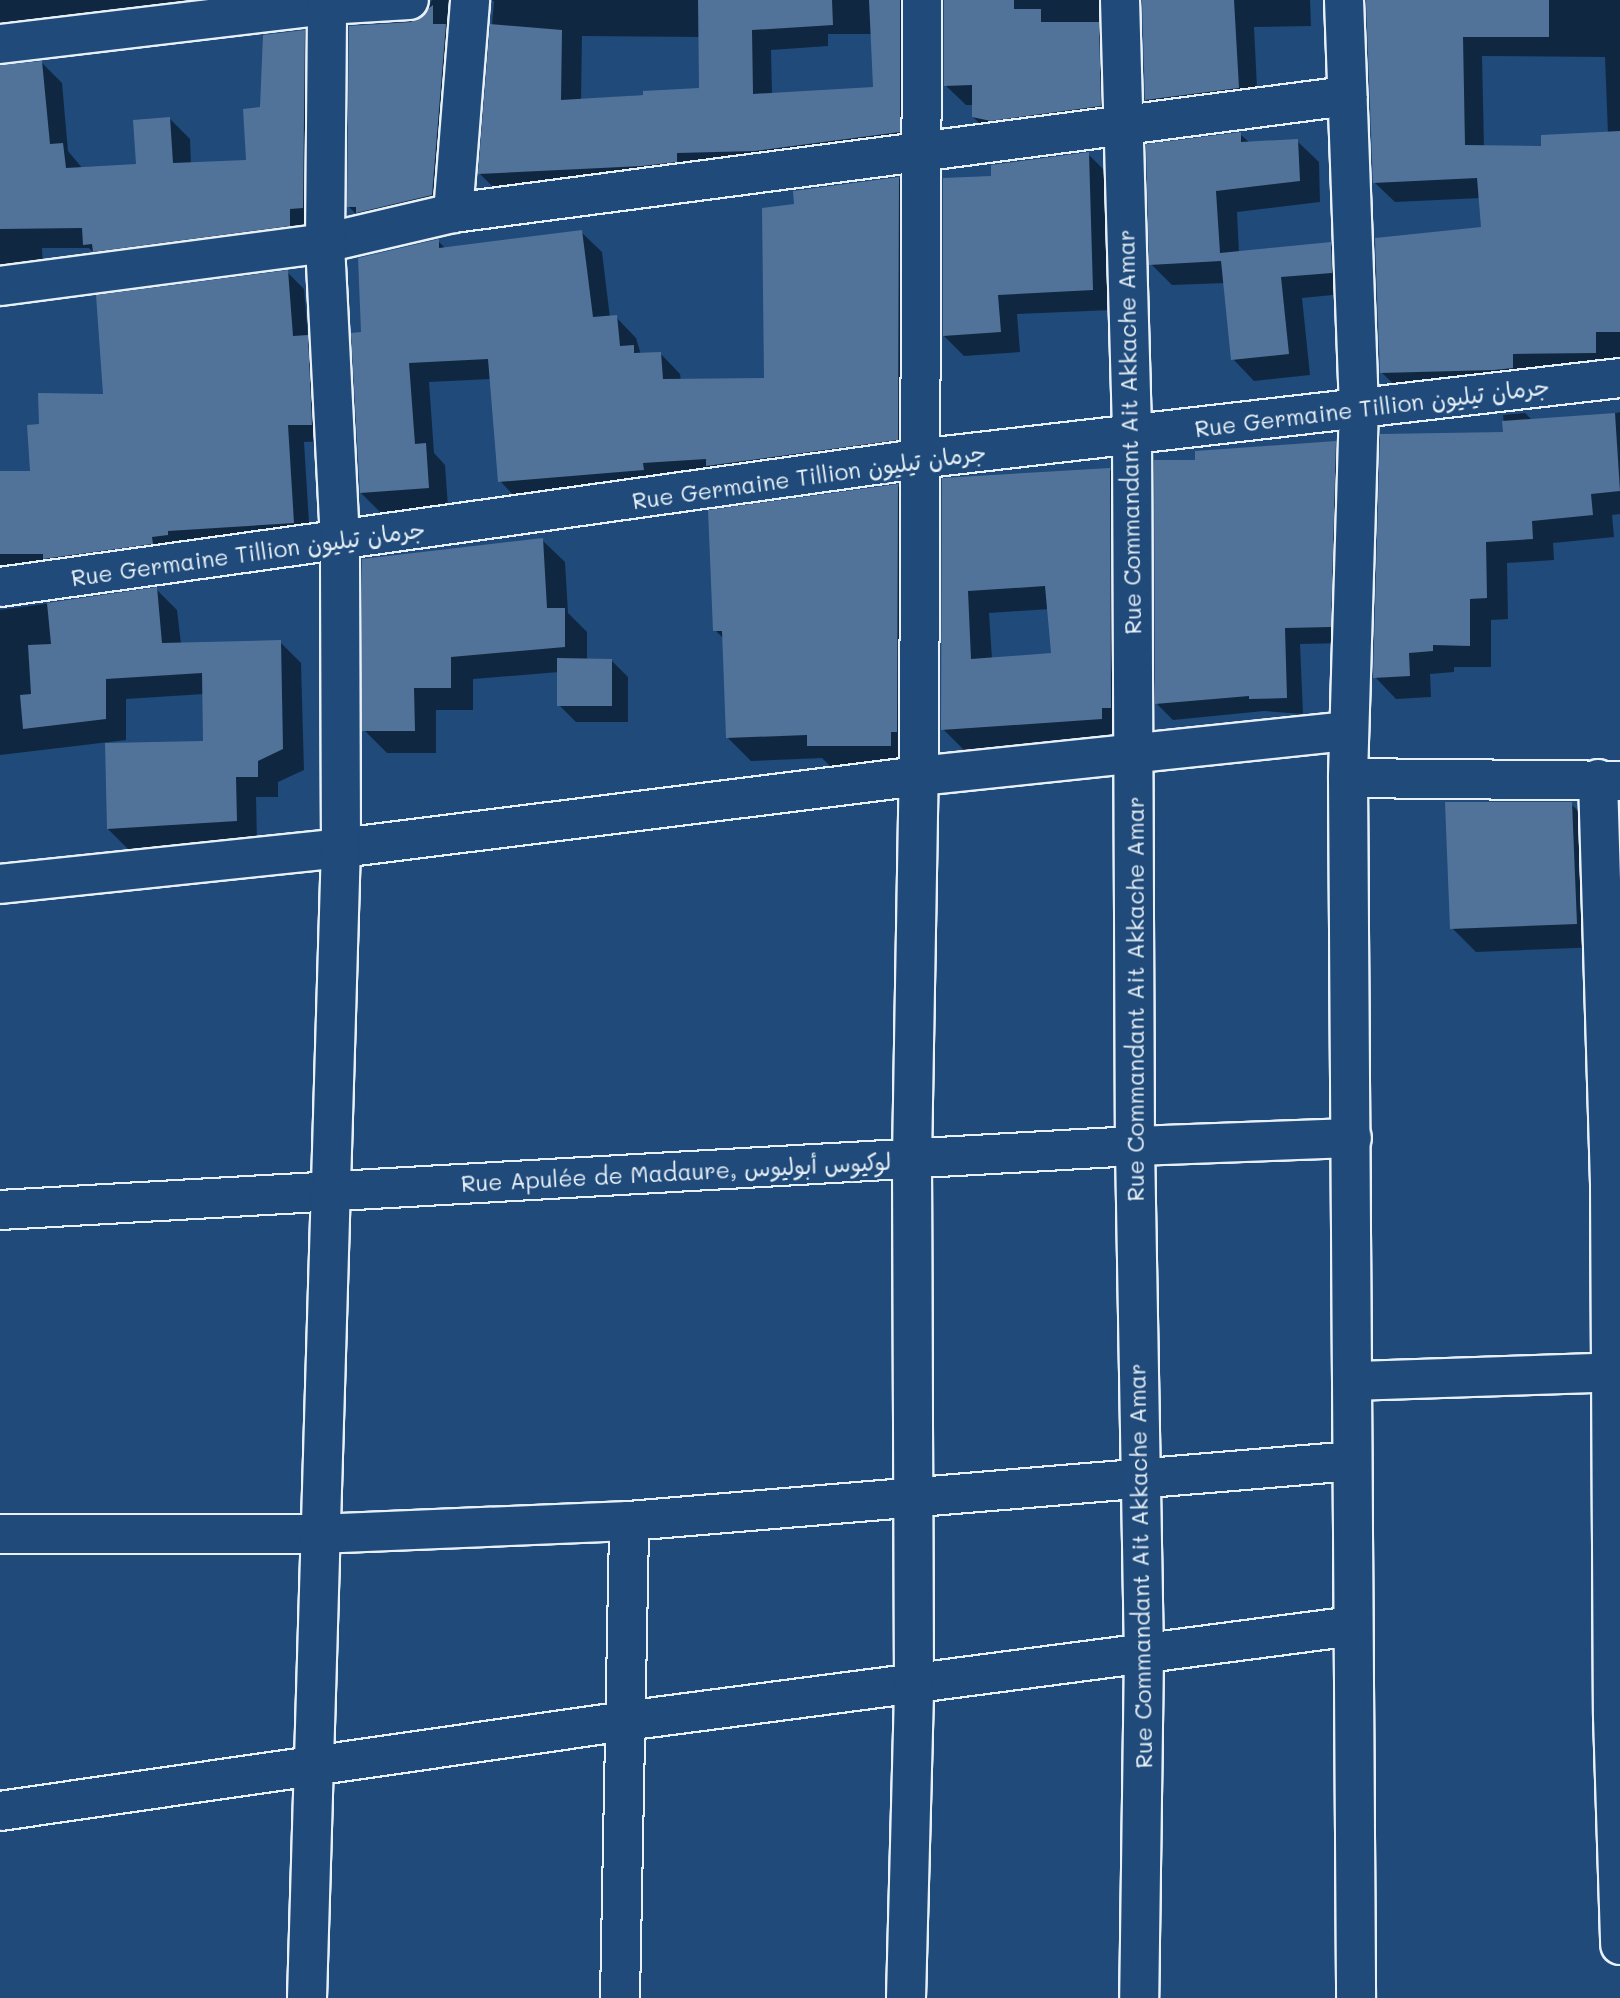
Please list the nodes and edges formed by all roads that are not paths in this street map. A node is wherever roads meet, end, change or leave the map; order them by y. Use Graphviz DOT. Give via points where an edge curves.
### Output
graph roads {
  1 [pos="409,0"];
  2 [pos="470,0"];
  3 [pos="922,0"];
  4 [pos="1120,0"];
  5 [pos="1344,0"];
  6 [pos="327,3"];
  7 [pos="0,44"];
  8 [pos="1347,96"];
  9 [pos="1122,126"];
  10 [pos="921,152"];
  11 [pos="453,213"];
  12 [pos="324,243"];
  13 [pos="0,286"];
  14 [pos="1620,378"];
  15 [pos="1359,405"];
  16 [pos="1132,436"];
  17 [pos="918,459"];
  18 [pos="340,541"];
  19 [pos="0,587"];
  20 [pos="1349,731"];
  21 [pos="1134,754"];
  22 [pos="919,776"];
  23 [pos="1348,778"];
  24 [pos="1609,780"];
  25 [pos="341,848"];
  26 [pos="0,884"];
  27 [pos="1352,1138"];
  28 [pos="1135,1146"];
  29 [pos="912,1159"];
  30 [pos="1615,1186"];
  31 [pos="334,1192"];
  32 [pos="0,1210"];
  33 [pos="1616,1372"];
  34 [pos="1355,1381"];
  35 [pos="1352,1461"];
  36 [pos="1140,1480"];
  37 [pos="912,1497"];
  38 [pos="629,1521"];
  39 [pos="0,1534"];
  40 [pos="317,1534"];
  41 [pos="1353,1626"];
  42 [pos="1144,1654"];
  43 [pos="914,1683"];
  44 [pos="1616,1716"];
  45 [pos="625,1721"];
  46 [pos="314,1768"];
  47 [pos="0,1811"];
  48 [pos="1620,1945"];
  49 [pos="307,1998"];
  50 [pos="620,1998"];
  51 [pos="906,1998"];
  52 [pos="1139,1998"];
  53 [pos="1356,1998"];
  1 -- 6 [label="street"];
  2 -- 11 [label="street"];
  3 -- 10 [label="street"];
  4 -- 9 [label="street, Rue Commandant Ait Akkache Amar"];
  5 -- 8 [label="street"];
  6 -- 7 [label="street"];
  6 -- 12 [label="street"];
  8 -- 9 [label="street"];
  8 -- 15 [label="street"];
  9 -- 10 [label="street"];
  9 -- 16 [label="street, Rue Commandant Ait Akkache Amar"];
  10 -- 11 [label="street"];
  10 -- 17 [label="street"];
  11 -- 12 [label="street"];
  12 -- 13 [label="street"];
  12 -- 18 [label="street"];
  14 -- 15 [label="street, Rue Germaine Tillion جرمان تيليون"];
  15 -- 16 [label="street, Rue Germaine Tillion جرمان تيليون"];
  15 -- 20 [label="street"];
  16 -- 17 [label="street, Rue Germaine Tillion جرمان تيليون"];
  16 -- 21 [label="street, Rue Commandant Ait Akkache Amar"];
  17 -- 18 [label="street, Rue Germaine Tillion جرمان تيليون"];
  17 -- 22 [label="street"];
  18 -- 19 [label="street, Rue Germaine Tillion جرمان تيليون"];
  18 -- 25 [label="street"];
  20 -- 21 [label="street"];
  20 -- 23 [label="street"];
  21 -- 22 [label="street"];
  21 -- 28 [label="street, Rue Commandant Ait Akkache Amar"];
  22 -- 25 [label="street"];
  22 -- 29 [label="street"];
  23 -- 24 [label="street"];
  23 -- 27 [label="street"];
  24 -- 30 [label="street"];
  25 -- 26 [label="street"];
  25 -- 31 [label="street"];
  27 -- 28 [label="street, Rue Apulée de Madaure, لوكيوس أبوليوس"];
  27 -- 34 [label="street"];
  28 -- 29 [label="street, Rue Apulée de Madaure, لوكيوس أبوليوس"];
  28 -- 36 [label="street, Rue Commandant Ait Akkache Amar"];
  29 -- 31 [label="street, Rue Apulée de Madaure, لوكيوس أبوليوس"];
  29 -- 37 [label="street"];
  30 -- 33 [label="street"];
  31 -- 32 [label="street, Rue Apulée de Madaure, لوكيوس أبوليوس"];
  31 -- 40 [label="street"];
  33 -- 34 [label="street"];
  33 -- 44 [label="street"];
  34 -- 35 [label="street"];
  35 -- 36 [label="street"];
  35 -- 41 [label="street"];
  36 -- 37 [label="street"];
  36 -- 42 [label="street, Rue Commandant Ait Akkache Amar"];
  37 -- 38 [label="street"];
  37 -- 43 [label="street"];
  38 -- 40 [label="street"];
  38 -- 45 [label="street"];
  39 -- 40 [label="street"];
  40 -- 46 [label="street"];
  41 -- 42 [label="street"];
  41 -- 53 [label="street"];
  42 -- 43 [label="street"];
  42 -- 52 [label="street, Rue Commandant Ait Akkache Amar"];
  43 -- 45 [label="street"];
  43 -- 51 [label="street"];
  44 -- 48 [label="street"];
  45 -- 46 [label="street"];
  45 -- 50 [label="street"];
  46 -- 47 [label="street"];
  46 -- 49 [label="street"];
}
